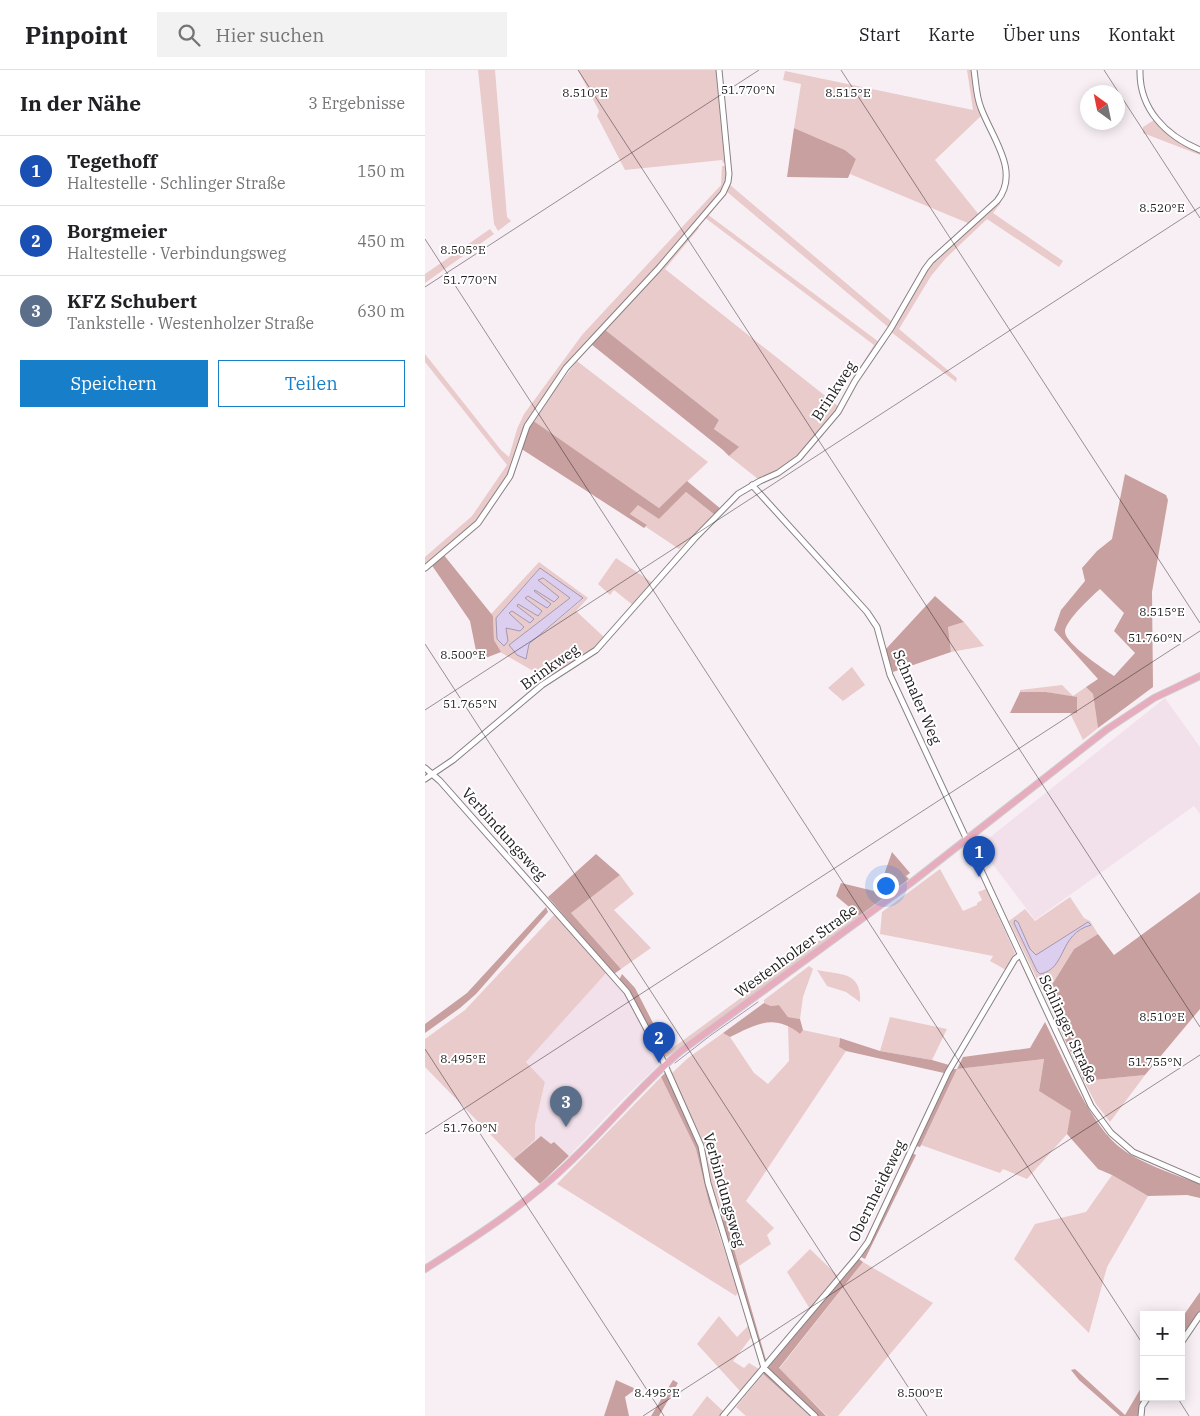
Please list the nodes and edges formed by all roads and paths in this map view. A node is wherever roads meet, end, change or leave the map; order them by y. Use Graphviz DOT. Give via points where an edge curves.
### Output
graph roads {
  1 [pos="719,70"];
  2 [pos="974,70"];
  3 [pos="1140,70"];
  4 [pos="1200,150"];
  5 [pos="751,485"];
  6 [pos="425,568"];
  7 [pos="1200,676"];
  8 [pos="425,768"];
  9 [pos="433,774"];
  10 [pos="425,779"];
  11 [pos="966,840"];
  12 [pos="1020,955"];
  13 [pos="665,1065"];
  14 [pos="1200,1181"];
  15 [pos="425,1269"];
  16 [pos="1200,1315"];
  17 [pos="1185,1337"];
  18 [pos="764,1368"];
  19 [pos="1145,1401"];
  20 [pos="723,1416"];
  21 [pos="815,1416"];
  22 [pos="1141,1416"];
  1 -- 6 [label="street" via="729,174 723,193 562,373 527,426 511,476 478,523"];
  2 -- 5 [label="street, Brinkweg" via="980,105 1006,165 1004,193 931,261 829,424 799,458 778,473"];
  3 -- 4 [label="street" via="1140,81 1151,112 1168,133"];
  5 -- 9 [label="street, Brinkweg" via="707,525 596,650 542,685"];
  5 -- 11 [label="street, Schmaler Weg" via="876,623 890,675"];
  7 -- 11 [label="main road, Westenholzer Straße" via="1154,698 1106,730"];
  8 -- 9 [label="street, Verbindungsweg"];
  9 -- 10 [label="street, Brinkweg"];
  9 -- 13 [label="street, Verbindungsweg" via="627,992"];
  11 -- 12 [label="street, Schlinger Straße"];
  11 -- 13 [label="main road, Westenholzer Straße"];
  12 -- 14 [label="street, Schlinger Straße" via="1100,1120 1133,1152"];
  12 -- 18 [label="street, Obernheideweg" via="948,1072 868,1242"];
  13 -- 15 [label="main road, Westenholzer Straße" via="533,1196"];
  13 -- 18 [label="street, Verbindungsweg" via="701,1146 707,1183"];
  16 -- 17 [label="street"];
  18 -- 20 [label="street, Obernheideweg"];
  18 -- 21 [label="street, Verbindungsweg"];
  19 -- 22 [label="street"];
}
